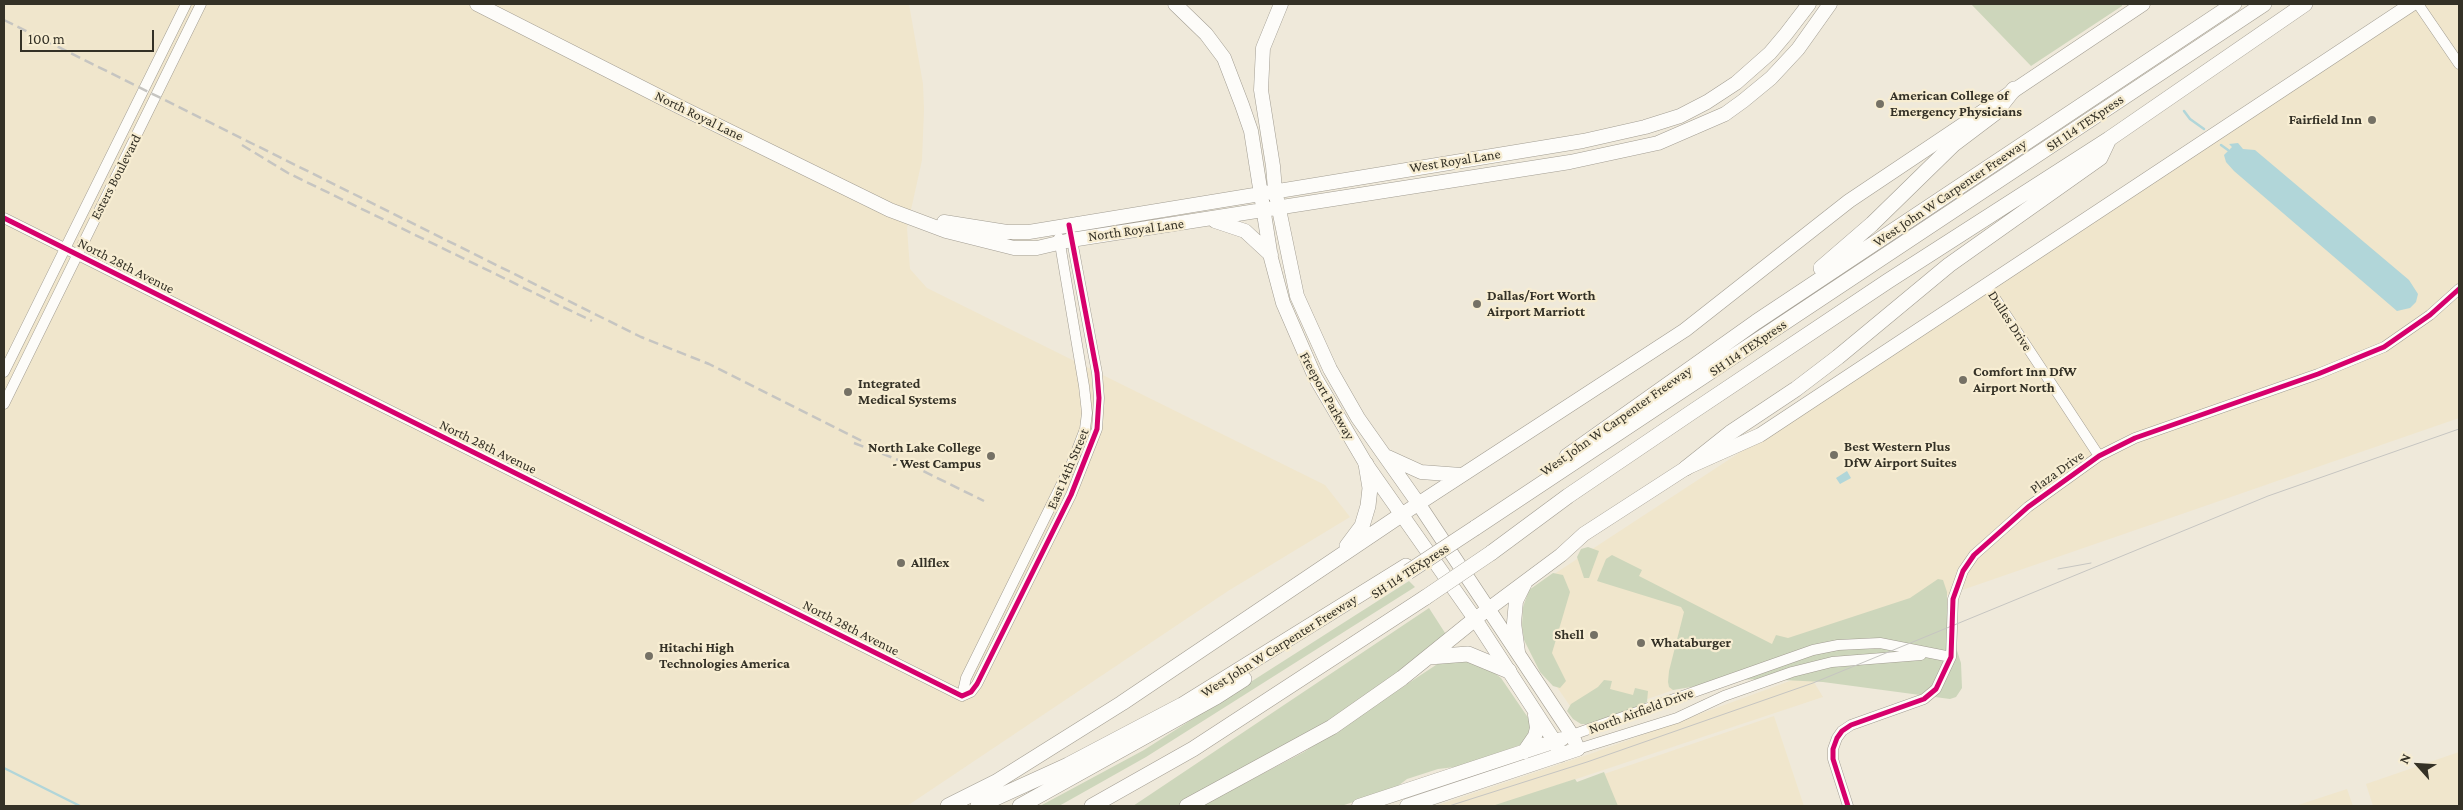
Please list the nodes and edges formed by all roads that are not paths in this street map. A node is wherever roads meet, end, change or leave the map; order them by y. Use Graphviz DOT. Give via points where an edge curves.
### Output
graph roads {
  1 [pos="186,4"];
  2 [pos="201,4"];
  3 [pos="478,4"];
  4 [pos="1175,4"];
  5 [pos="1281,4"];
  6 [pos="1809,4"];
  7 [pos="1830,4"];
  8 [pos="2143,4"];
  9 [pos="2234,4"];
  10 [pos="2264,4"];
  11 [pos="2305,4"];
  12 [pos="2412,4"];
  13 [pos="2418,4"];
  14 [pos="176,25"];
  15 [pos="188,32"];
  16 [pos="2459,64"];
  17 [pos="1736,83"];
  18 [pos="2014,89"];
  19 [pos="1747,98"];
  20 [pos="2109,139"];
  21 [pos="1542,147"];
  22 [pos="1544,166"];
  23 [pos="1268,191"];
  24 [pos="1278,207"];
  25 [pos="1263,210"];
  26 [pos="4,218"];
  27 [pos="1207,220"];
  28 [pos="923,221"];
  29 [pos="1064,226"];
  30 [pos="1066,241"];
  31 [pos="65,249"];
  32 [pos="1271,254"];
  33 [pos="78,255"];
  34 [pos="1987,286"];
  35 [pos="2459,289"];
  36 [pos="1756,322"];
  37 [pos="4,372"];
  38 [pos="1335,378"];
  39 [pos="1320,386"];
  40 [pos="4,404"];
  41 [pos="2099,456"];
  42 [pos="1387,457"];
  43 [pos="1366,464"];
  44 [pos="1686,468"];
  45 [pos="1461,475"];
  46 [pos="1418,503"];
  47 [pos="1401,514"];
  48 [pos="1473,525"];
  49 [pos="1339,557"];
  50 [pos="1407,569"];
  51 [pos="1526,581"];
  52 [pos="1488,609"];
  53 [pos="1475,619"];
  54 [pos="1927,654"];
  55 [pos="1518,655"];
  56 [pos="1429,657"];
  57 [pos="1951,657"];
  58 [pos="1509,671"];
  59 [pos="962,696"];
  60 [pos="1533,709"];
  61 [pos="1572,735"];
  62 [pos="1558,749"];
  63 [pos="1578,749"];
  64 [pos="1524,752"];
  65 [pos="948,806"];
  66 [pos="978,806"];
  67 [pos="1020,806"];
  68 [pos="1092,806"];
  69 [pos="1187,806"];
  70 [pos="1360,806"];
  71 [pos="1407,806"];
  72 [pos="1848,806"];
  1 -- 14 [label="street, Esters Boulevard"];
  2 -- 15 [label="street, Esters Boulevard"];
  3 -- 28 [label="main road, North Royal Lane" via="890,210"];
  4 -- 23 [label="main road, Freeport Parkway" via="1206,34 1224,58 1251,131"];
  5 -- 23 [label="main road, Freeport Parkway" via="1263,48 1261,90 1273,166"];
  6 -- 17 [label="main road, West Royal Lane" via="1781,40"];
  7 -- 19 [label="main road, West Royal Lane" via="1803,43 1771,78"];
  8 -- 18 [label="main road"];
  9 -- 36 [label="highway, West John W Carpenter Freeway"];
  10 -- 48 [label="highway, SH 114 TEXpress"];
  11 -- 20 [label="highway"];
  12 -- 34 [label="main road"];
  13 -- 16 [label="street"];
  14 -- 15 [label="street"];
  14 -- 31 [label="street, Esters Boulevard"];
  15 -- 33 [label="street, Esters Boulevard"];
  17 -- 19 [label="main road"];
  17 -- 21 [label="main road, West Royal Lane" via="1680,116 1617,134"];
  18 -- 36 [label="highway" via="1995,113 1947,150 1832,260 1768,303"];
  18 -- 45 [label="main road" via="1849,201 1685,330"];
  19 -- 22 [label="main road, West Royal Lane" via="1725,114 1658,143"];
  20 -- 44 [label="highway" via="2100,158 1949,265 1824,368 1730,433"];
  20 -- 68 [label="highway, bridge" via="1863,297 1568,496 1426,597 1200,745"];
  21 -- 22 [label="main road"];
  21 -- 23 [label="main road, West Royal Lane"];
  22 -- 24 [label="main road, West Royal Lane"];
  23 -- 24 [label="main road, Freeport Parkway"];
  23 -- 25 [label="main road, Freeport Parkway"];
  23 -- 29 [label="main road, West Royal Lane"];
  24 -- 25 [label="main road, West Royal Lane"];
  24 -- 38 [label="main road, Freeport Parkway" via="1297,296"];
  25 -- 27 [label="main road, North Royal Lane"];
  25 -- 32 [label="main road, Freeport Parkway"];
  26 -- 31 [label="street, North 28th Avenue"];
  27 -- 30 [label="main road, North Royal Lane"];
  27 -- 32 [label="main road" via="1245,231"];
  28 -- 29 [label="main road, North Royal Lane" via="1007,232"];
  28 -- 30 [label="main road, North Royal Lane" via="946,231 1014,248 1037,248"];
  29 -- 30 [label="street, East 14th Street"];
  30 -- 59 [label="street, East 14th Street" via="1087,413 1085,429 1072,463 966,678"];
  30 -- 59 [label="street, East 14th Street" via="1097,373 1097,429 1071,495 977,684"];
  31 -- 33 [label="street, North 28th Avenue"];
  31 -- 37 [label="street, Esters Boulevard"];
  32 -- 39 [label="main road, Freeport Parkway" via="1283,303"];
  33 -- 40 [label="street, Esters Boulevard"];
  33 -- 59 [label="street, North 28th Avenue"];
  34 -- 41 [label="street, Dulles Drive"];
  34 -- 44 [label="main road" via="1760,435"];
  35 -- 41 [label="street, Plaza Drive" via="2407,332 2356,360 2135,438"];
  36 -- 48 [label="highway, West John W Carpenter Freeway"];
  38 -- 39 [label="main road"];
  38 -- 42 [label="main road, Freeport Parkway" via="1358,418"];
  39 -- 43 [label="main road, Freeport Parkway"];
  41 -- 57 [label="street, Plaza Drive" via="2028,507 1974,555 1960,577 1953,599"];
  42 -- 45 [label="main road" via="1421,472"];
  42 -- 46 [label="main road, Freeport Parkway"];
  43 -- 47 [label="main road, Freeport Parkway"];
  43 -- 49 [label="highway" via="1370,488 1368,506 1362,526"];
  44 -- 51 [label="main road" via="1584,534"];
  45 -- 46 [label="main road"];
  46 -- 47 [label="main road"];
  46 -- 52 [label="main road, Freeport Parkway"];
  47 -- 49 [label="highway"];
  47 -- 53 [label="main road, Freeport Parkway"];
  48 -- 50 [label="highway, West John W Carpenter Freeway"];
  49 -- 65 [label="highway" via="1122,703 982,790"];
  50 -- 66 [label="highway, West John W Carpenter Freeway" via="1182,705 1068,765"];
  50 -- 67 [label="highway, SH 114 TEXpress" via="1216,697"];
  51 -- 52 [label="main road"];
  51 -- 55 [label="main road" via="1516,601 1514,623"];
  52 -- 53 [label="main road"];
  52 -- 55 [label="main road, Freeport Parkway"];
  53 -- 56 [label="highway"];
  53 -- 58 [label="main road, Freeport Parkway"];
  54 -- 57 [label="street, North Airfield Drive"];
  54 -- 61 [label="street, North Airfield Drive" via="1880,643 1813,650"];
  54 -- 63 [label="street, North Airfield Drive" via="1832,662 1792,672 1724,696 1677,718"];
  55 -- 61 [label="main road, Freeport Parkway"];
  56 -- 58 [label="highway" via="1468,654"];
  56 -- 69 [label="highway" via="1332,727"];
  57 -- 72 [label="street, Plaza Drive" via="1936,689 1924,699 1842,731 1833,749 1833,759"];
  58 -- 60 [label="main road, Freeport Parkway"];
  60 -- 62 [label="main road, Freeport Parkway"];
  60 -- 64 [label="main road" via="1537,728"];
  61 -- 62 [label="main road, North Airfield Drive"];
  61 -- 63 [label="main road, Freeport Parkway"];
  62 -- 63 [label="main road, North Airfield Drive"];
  62 -- 64 [label="main road, North Airfield Drive"];
  62 -- 71 [label="main road, North Airfield Drive"];
  64 -- 70 [label="main road, North Airfield Drive"];
}
